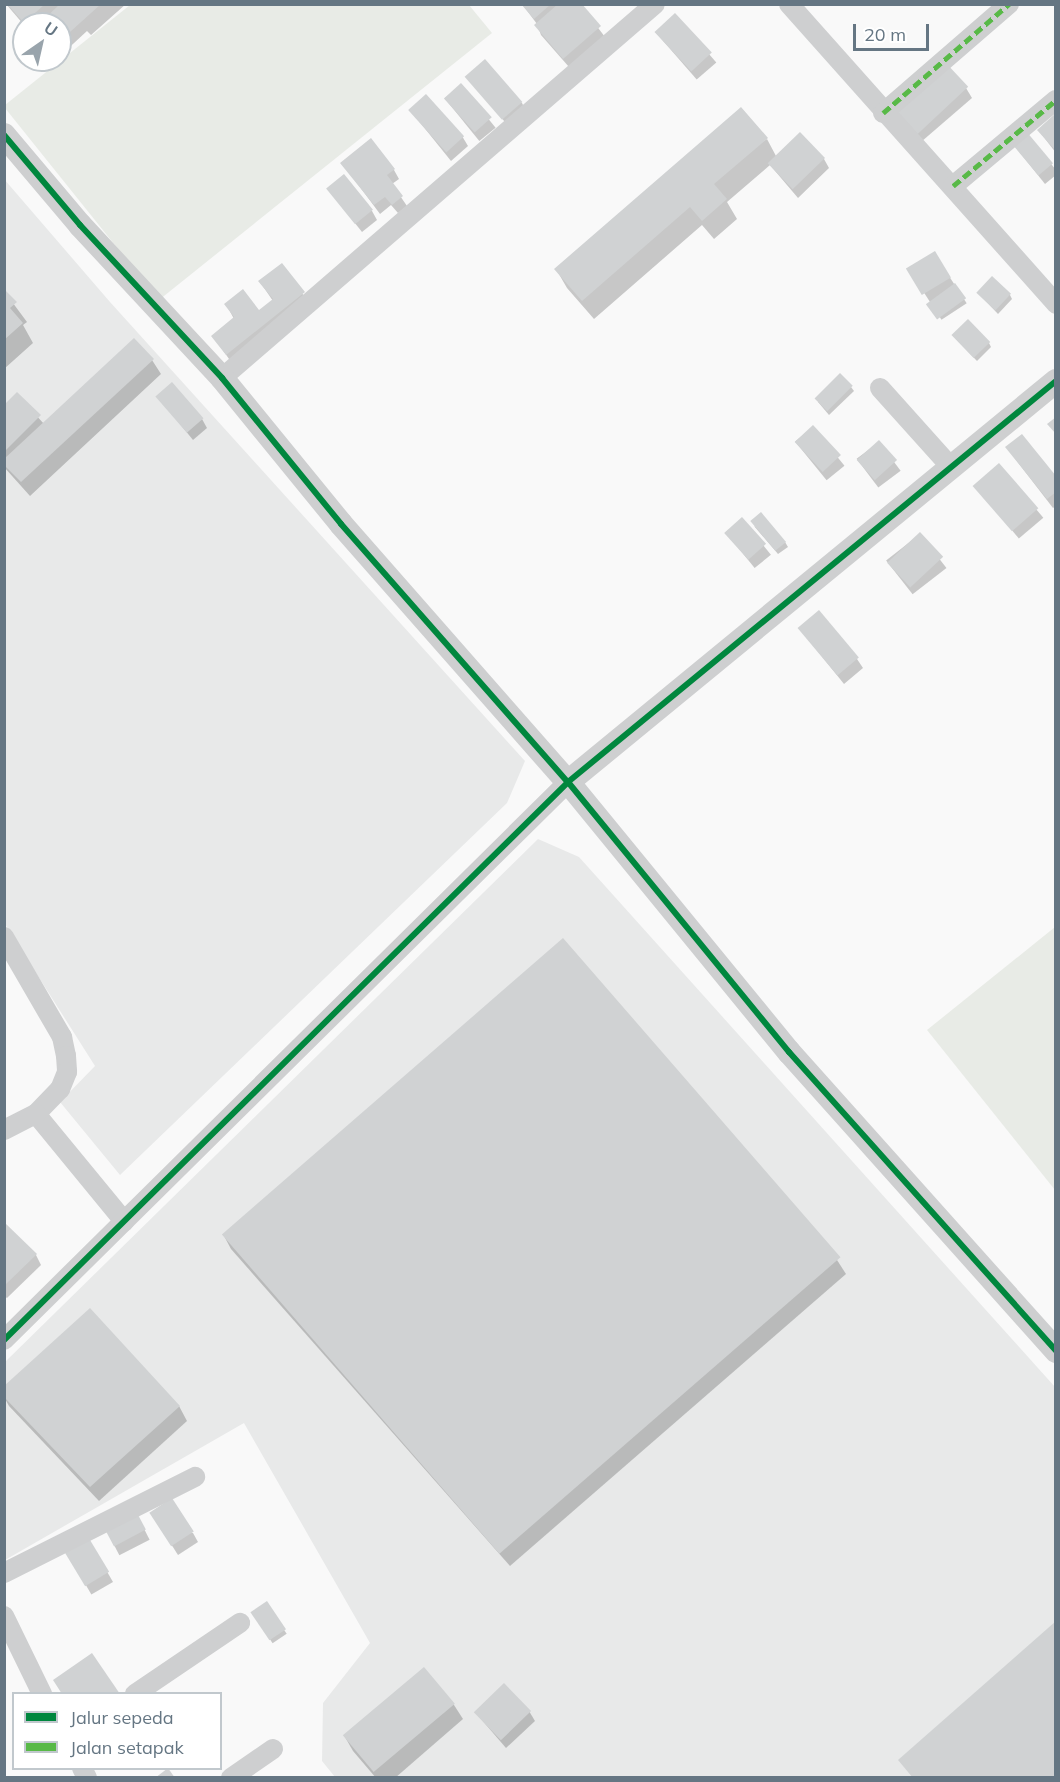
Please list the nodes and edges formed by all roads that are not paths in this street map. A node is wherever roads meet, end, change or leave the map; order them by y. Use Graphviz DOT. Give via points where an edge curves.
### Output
graph roads {
  1 [pos="655,4"];
  2 [pos="789,4"];
  3 [pos="1009,4"];
  4 [pos="1056,100"];
  5 [pos="883,113"];
  6 [pos="4,135"];
  7 [pos="953,186"];
  8 [pos="1056,304"];
  9 [pos="222,378"];
  10 [pos="1056,381"];
  11 [pos="880,388"];
  12 [pos="951,467"];
  13 [pos="568,782"];
  14 [pos="4,937"];
  15 [pos="36,1114"];
  16 [pos="4,1130"];
  17 [pos="124,1221"];
  18 [pos="4,1340"];
  19 [pos="1056,1352"];
  20 [pos="195,1477"];
  21 [pos="4,1573"];
  22 [pos="4,1616"];
  23 [pos="240,1623"];
  24 [pos="41,1692"];
  25 [pos="138,1692"];
  26 [pos="273,1749"];
  27 [pos="231,1778"];
  1 -- 9 [label="street"];
  2 -- 5 [label="street"];
  3 -- 5 [label="street"];
  4 -- 7 [label="street"];
  5 -- 7 [label="street"];
  6 -- 9 [label="street" via="80,225"];
  7 -- 8 [label="street"];
  9 -- 13 [label="street" via="340,524"];
  10 -- 12 [label="street"];
  11 -- 12 [label="street"];
  12 -- 13 [label="street"];
  13 -- 17 [label="street"];
  13 -- 19 [label="street" via="789,1052"];
  14 -- 15 [label="street" via="62,1037 66,1056 60,1089"];
  15 -- 16 [label="street"];
  15 -- 17 [label="street"];
  17 -- 18 [label="street"];
  20 -- 21 [label="street"];
  22 -- 24 [label="street"];
  23 -- 25 [label="street"];
  26 -- 27 [label="street"];
}
